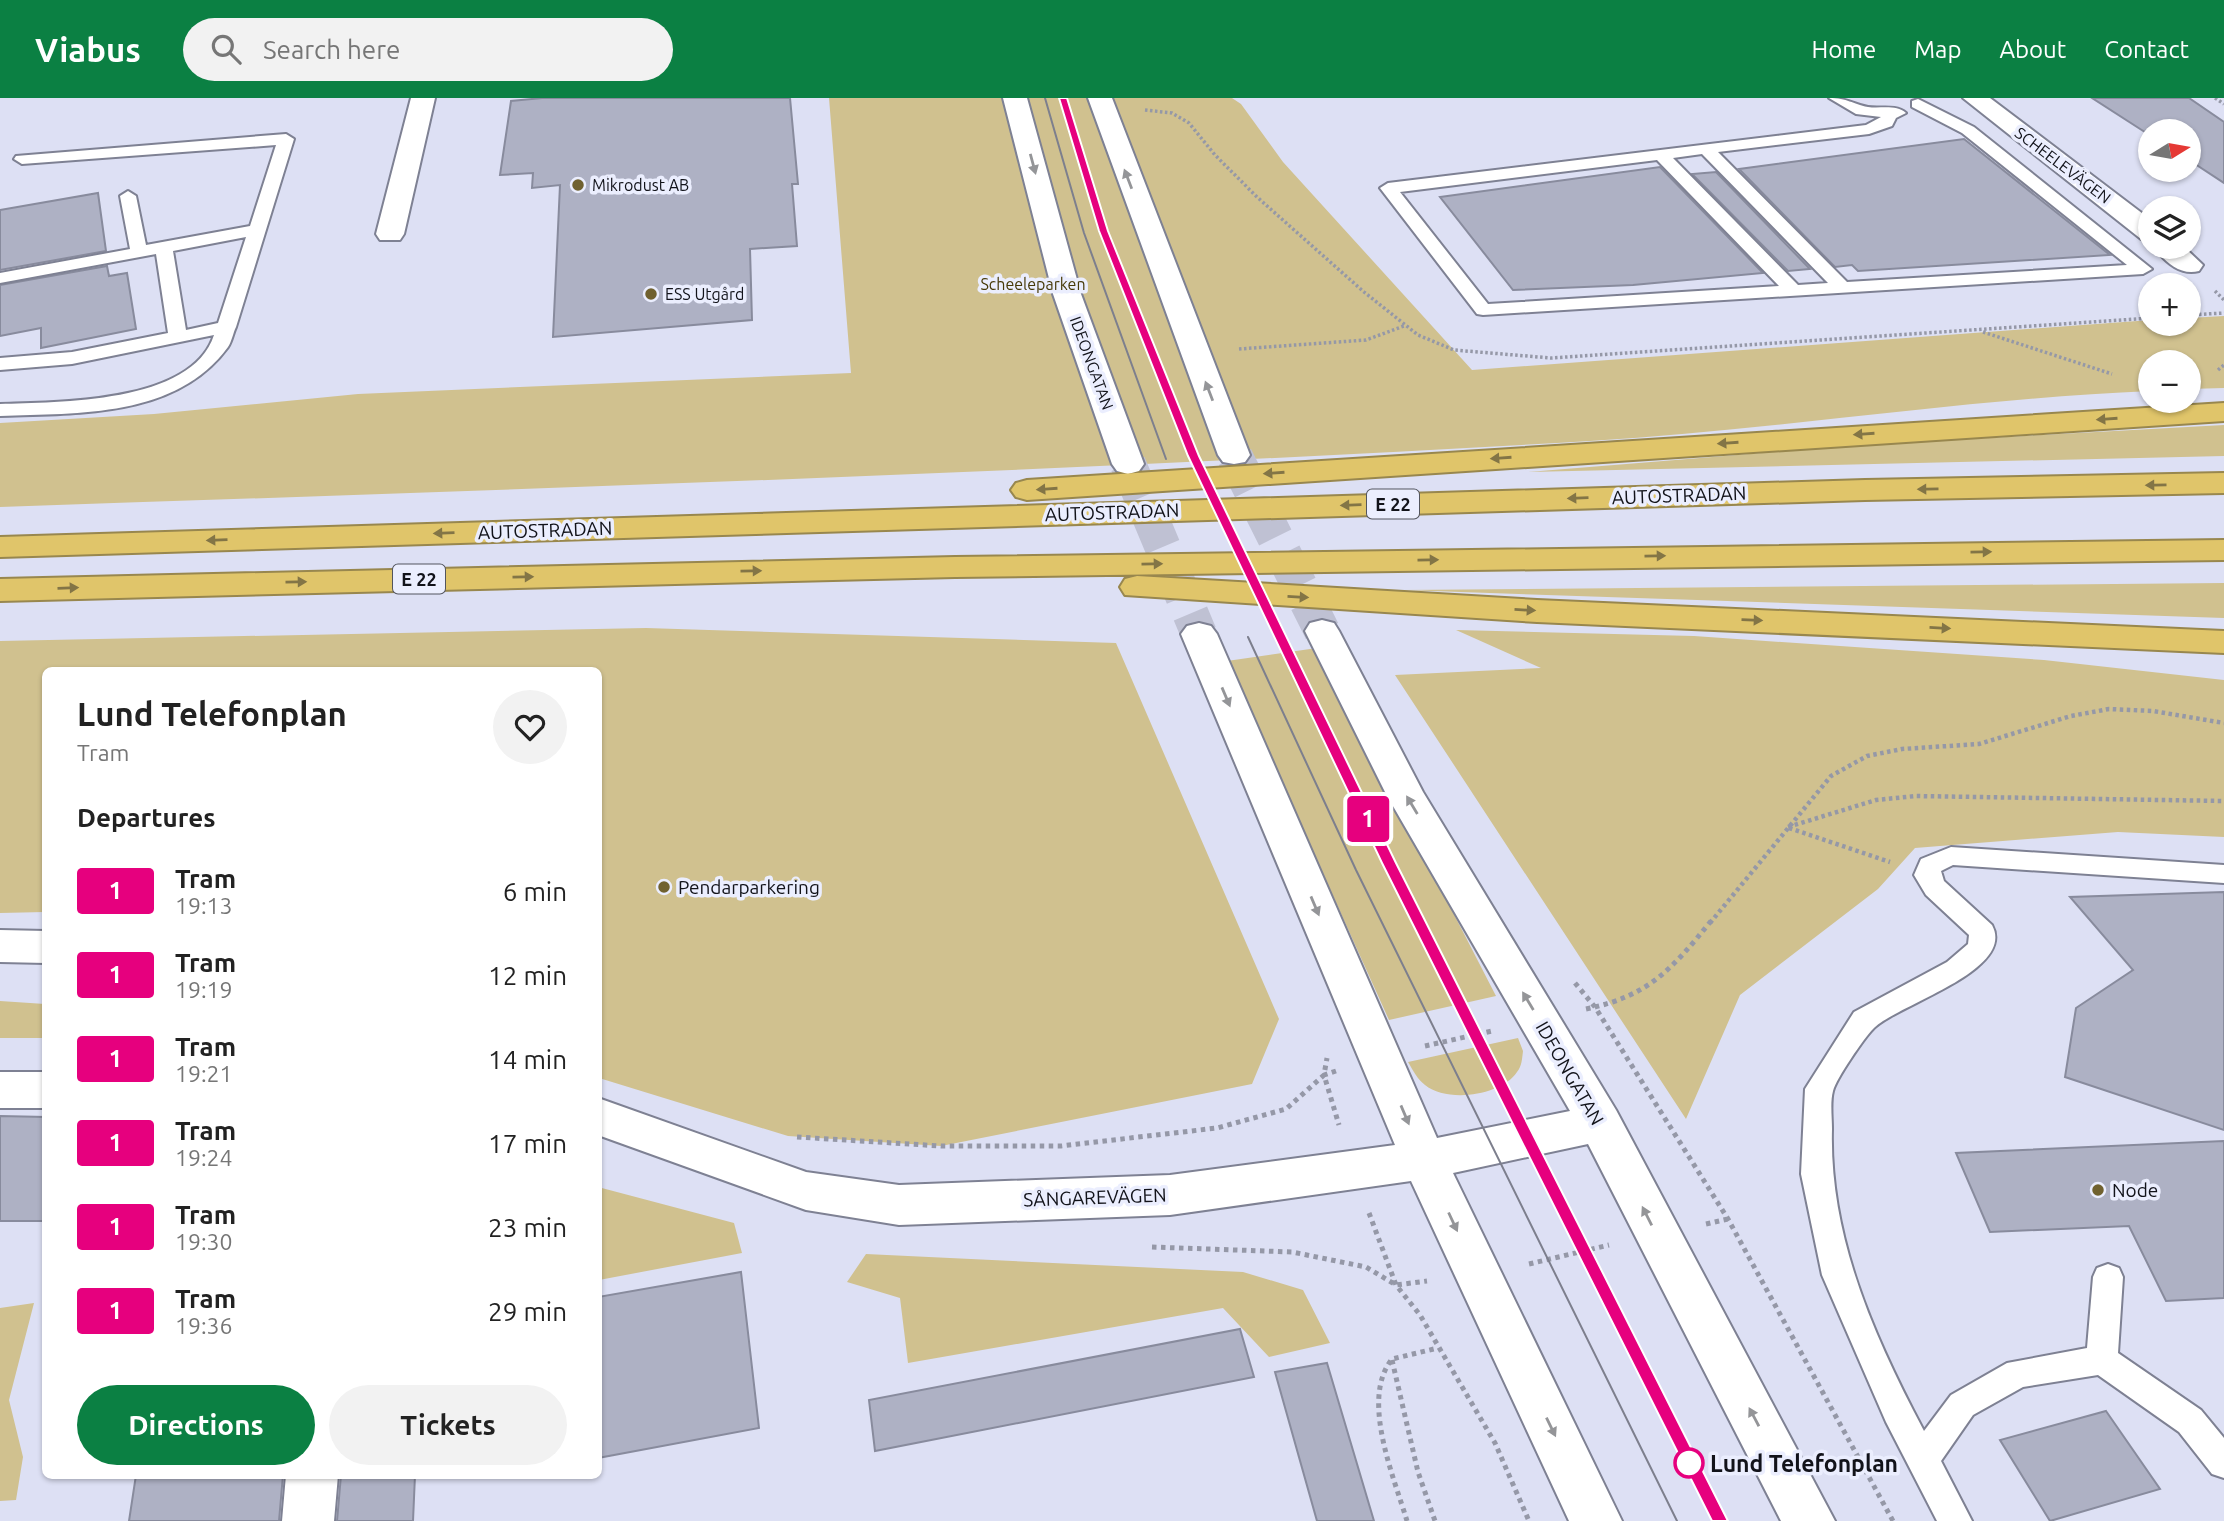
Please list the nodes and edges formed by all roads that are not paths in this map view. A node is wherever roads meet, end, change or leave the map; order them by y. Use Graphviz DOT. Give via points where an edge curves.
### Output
graph roads {
  1 [pos="423,98"];
  2 [pos="1015,98"];
  3 [pos="1100,98"];
  4 [pos="1837,98"];
  5 [pos="1975,98"];
  6 [pos="1919,101"];
  7 [pos="1890,114"];
  8 [pos="1706,149"];
  9 [pos="1661,155"];
  10 [pos="22,159"];
  11 [pos="128,196"];
  12 [pos="2138,223"];
  13 [pos="257,230"];
  14 [pos="390,233"];
  15 [pos="164,247"];
  16 [pos="139,251"];
  17 [pos="2182,259"];
  18 [pos="2189,265"];
  19 [pos="0,278"];
  20 [pos="1843,288"];
  21 [pos="1794,291"];
  22 [pos="226,327"];
  23 [pos="178,337"];
  24 [pos="0,364"];
  25 [pos="0,410"];
  26 [pos="2224,412"];
  27 [pos="1234,455"];
  28 [pos="1128,464"];
  29 [pos="2224,484"];
  30 [pos="561,529"];
  31 [pos="0,547"];
  32 [pos="2224,550"];
  33 [pos="838,569"];
  34 [pos="0,590"];
  35 [pos="1322,631"];
  36 [pos="1199,634"];
  37 [pos="2224,642"];
  38 [pos="2224,874"];
  39 [pos="0,946"];
  40 [pos="42,947"];
  41 [pos="0,1090"];
  42 [pos="42,1090"];
  43 [pos="602,1117"];
  44 [pos="1600,1123"];
  45 [pos="1424,1160"];
  46 [pos="2108,1277"];
  47 [pos="2102,1360"];
  48 [pos="1923,1459"];
  49 [pos="2224,1463"];
  50 [pos="312,1479"];
  51 [pos="308,1521"];
  52 [pos="1596,1521"];
  53 [pos="1808,1521"];
  54 [pos="1955,1521"];
  1 -- 14 [label="street"];
  2 -- 28 [label="street, IDEONGATAN, one-way" via="1067,293"];
  27 -- 3 [label="street, one-way"];
  4 -- 7 [label="lane" via="1862,111"];
  5 -- 12 [label="street, SCHEELEVÄGEN"];
  6 -- 7 [label="lane" via="1903,113"];
  6 -- 20 [label="lane" via="1968,130 2143,269"];
  7 -- 8 [label="lane" via="1886,123 1869,129"];
  8 -- 9 [label="lane"];
  8 -- 20 [label="lane"];
  9 -- 21 [label="lane"];
  9 -- 21 [label="lane" via="1388,188 1483,310"];
  10 -- 13 [label="lane" via="286,139"];
  11 -- 16 [label="lane"];
  13 -- 15 [label="lane"];
  13 -- 22 [label="lane"];
  15 -- 16 [label="lane"];
  15 -- 23 [label="lane"];
  16 -- 19 [label="lane"];
  17 -- 18 [label="street"];
  20 -- 21 [label="lane"];
  22 -- 23 [label="lane"];
  22 -- 25 [label="lane" via="210,359 186,380 157,392 131,401"];
  23 -- 24 [label="lane" via="72,358"];
  26 -- 30 [label="highway, one-way" via="1221,476"];
  29 -- 30 [label="highway, AUTOSTRADAN / E 22, one-way"];
  30 -- 31 [label="highway, AUTOSTRADAN / E 22, one-way"];
  33 -- 32 [label="highway, E 22, one-way"];
  34 -- 33 [label="highway, E 22, one-way"];
  33 -- 37 [label="highway, one-way" via="1537,611"];
  44 -- 35 [label="street, IDEONGATAN, one-way" via="1405,794"];
  36 -- 45 [label="street, one-way"];
  38 -- 48 [label="lane" via="1951,856 1930,865 1927,875 1935,888 1983,932 1980,949 1956,969 1864,1020 1819,1089 1816,1174 1837,1275 1897,1412"];
  39 -- 40 [label="street"];
  41 -- 42 [label="street"];
  43 -- 45 [label="street, SÅNGAREVÄGEN" via="806,1191 899,1205 1170,1195"];
  44 -- 45 [label="street, SÅNGAREVÄGEN"];
  53 -- 44 [label="street, IDEONGATAN, one-way"];
  45 -- 52 [label="street, one-way"];
  46 -- 47 [label="lane"];
  47 -- 48 [label="lane" via="2018,1373 1962,1405"];
  47 -- 49 [label="lane" via="2190,1421"];
  48 -- 54 [label="lane"];
  50 -- 51 [label="street"];
}
